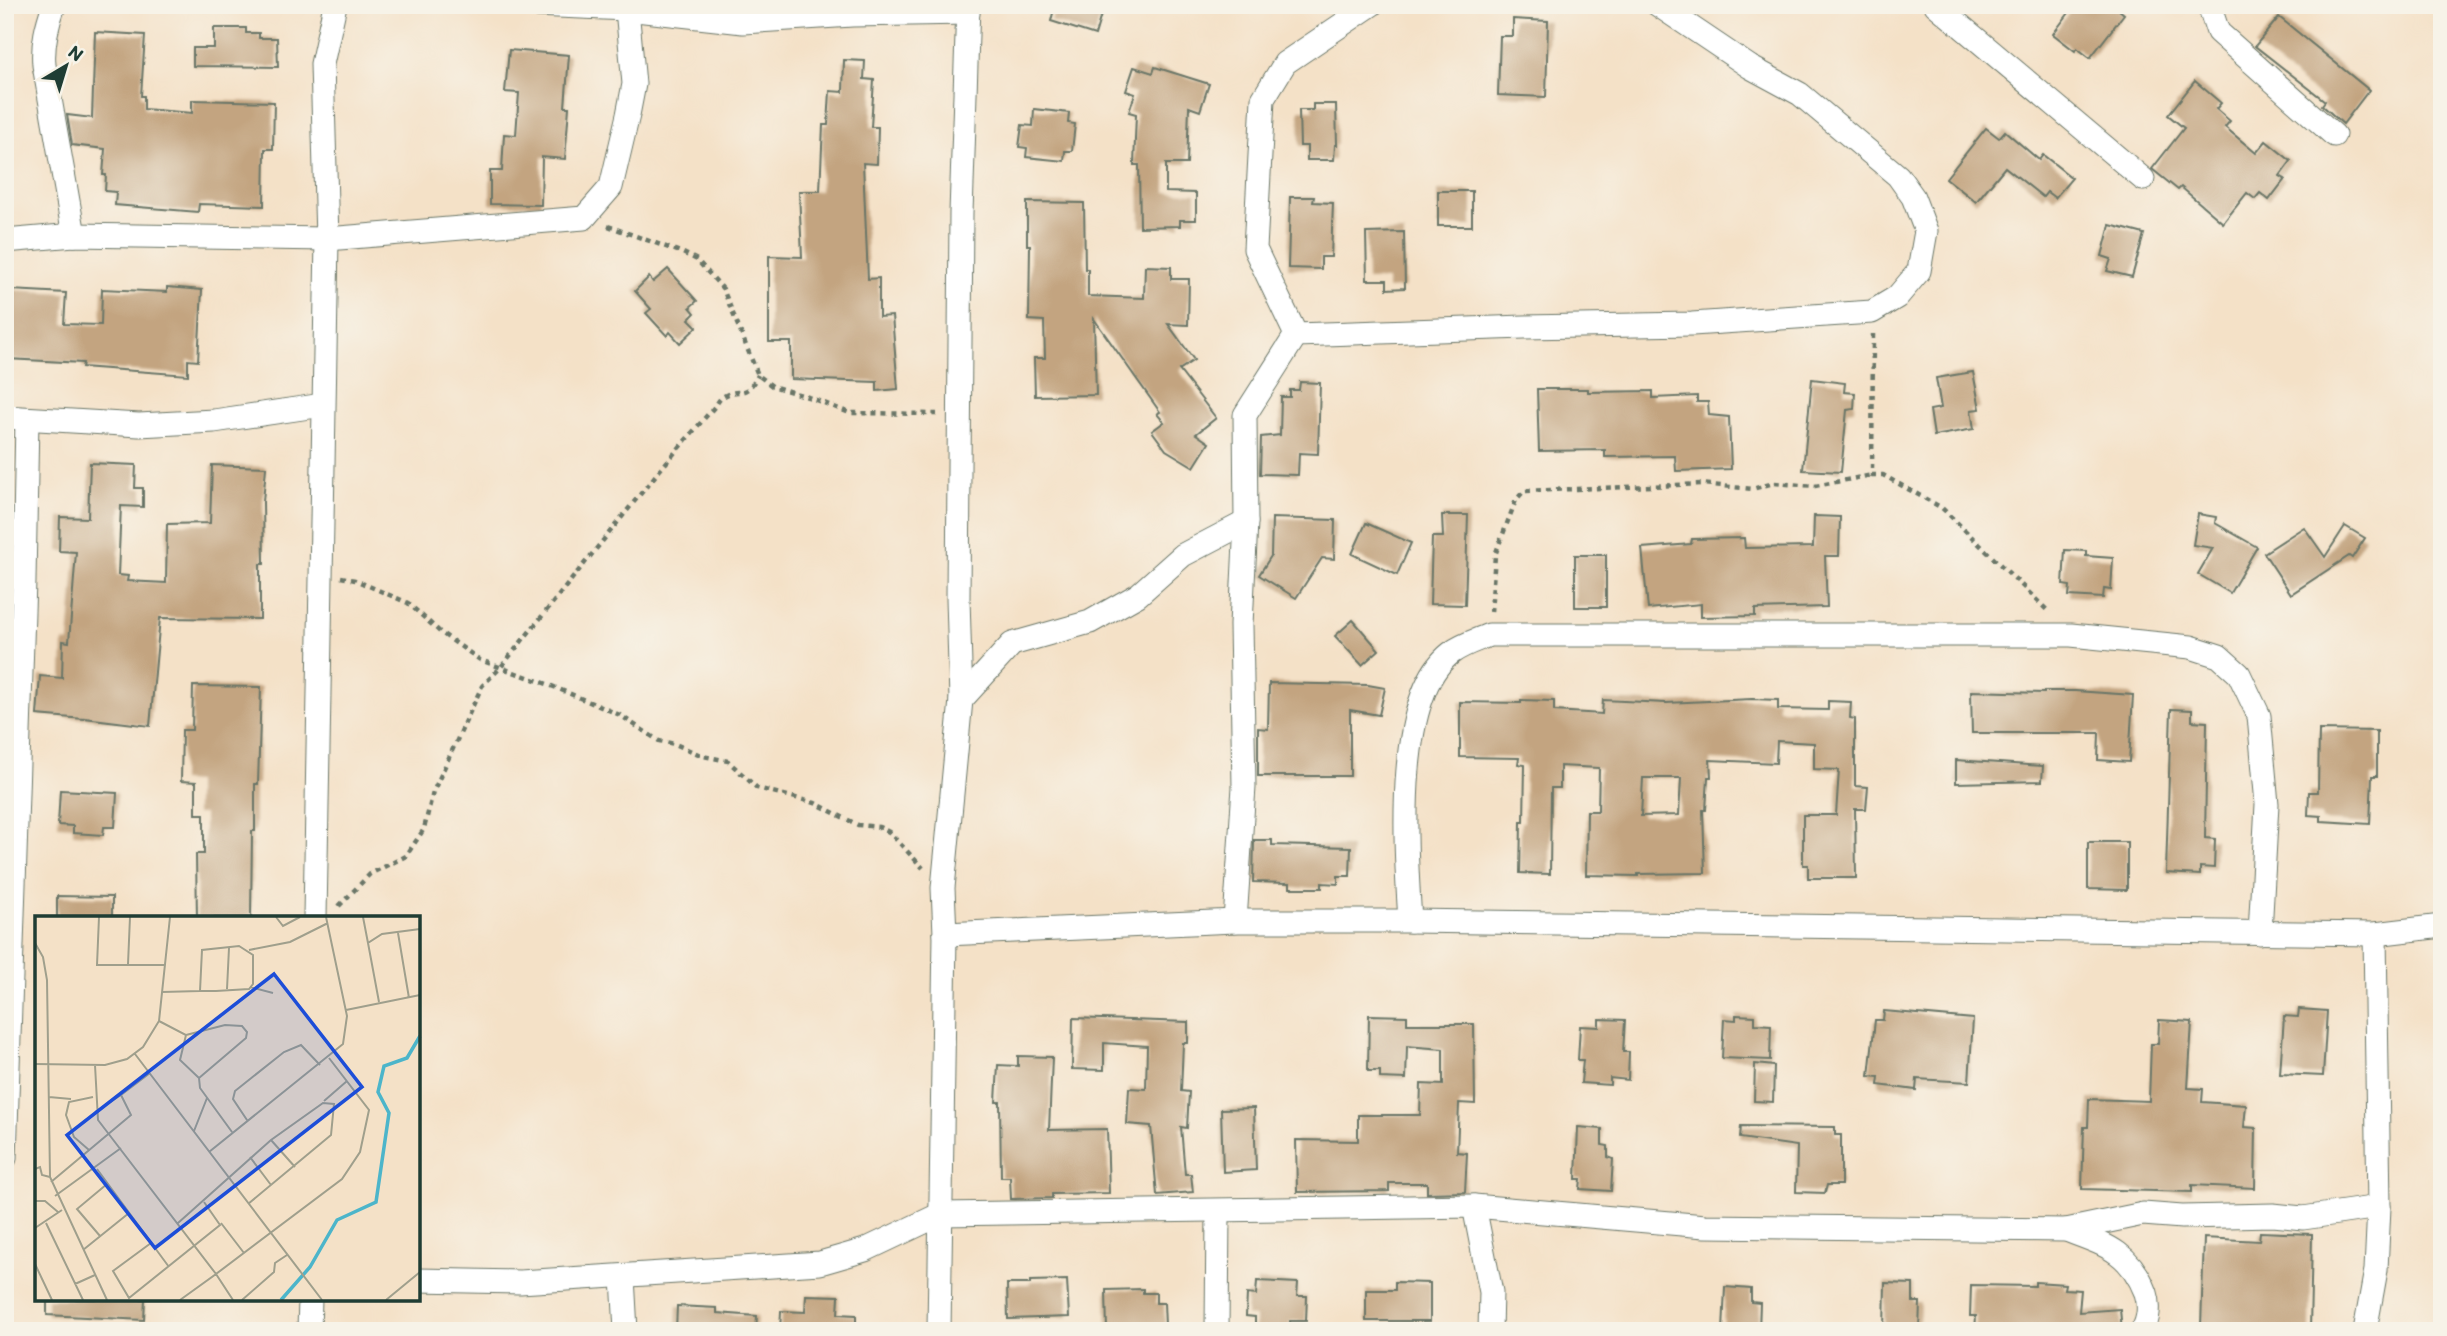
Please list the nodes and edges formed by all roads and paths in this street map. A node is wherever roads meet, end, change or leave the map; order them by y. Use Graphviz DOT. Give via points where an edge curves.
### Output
graph roads {
  1 [pos="54,5"];
  2 [pos="335,5"];
  3 [pos="535,5"];
  4 [pos="1371,5"];
  5 [pos="1658,5"];
  6 [pos="1936,5"];
  7 [pos="2209,5"];
  8 [pos="627,9"];
  9 [pos="968,9"];
  10 [pos="2334,135"];
  11 [pos="2143,179"];
  12 [pos="584,218"];
  13 [pos="74,234"];
  14 [pos="327,239"];
  15 [pos="5,240"];
  16 [pos="1872,312"];
  17 [pos="1296,335"];
  18 [pos="758,375"];
  19 [pos="323,405"];
  20 [pos="960,415"];
  21 [pos="16,418"];
  22 [pos="1872,475"];
  23 [pos="1246,522"];
  24 [pos="319,574"];
  25 [pos="15,581"];
  26 [pos="1489,635"];
  27 [pos="2071,635"];
  28 [pos="502,667"];
  29 [pos="961,700"];
  30 [pos="943,887"];
  31 [pos="316,916"];
  32 [pos="1235,921"];
  33 [pos="1410,921"];
  34 [pos="9,924"];
  35 [pos="2442,926"];
  36 [pos="2260,933"];
  37 [pos="946,934"];
  38 [pos="2375,934"];
  39 [pos="5,1158"];
  40 [pos="1474,1206"];
  41 [pos="2379,1207"];
  42 [pos="1218,1210"];
  43 [pos="941,1214"];
  44 [pos="2066,1230"];
  45 [pos="622,1277"];
  46 [pos="420,1280"];
  47 [pos="310,1301"];
  48 [pos="309,1331"];
  49 [pos="626,1331"];
  50 [pos="939,1331"];
  51 [pos="1217,1331"];
  52 [pos="1490,1331"];
  53 [pos="2142,1331"];
  54 [pos="2365,1331"];
  1 -- 13 [label="street" via="43,58"];
  2 -- 14 [label="street" via="322,64"];
  3 -- 8 [label="street"];
  4 -- 17 [label="street" via="1285,63 1263,99 1255,248"];
  5 -- 16 [label="street" via="1800,94 1898,176 1913,197 1926,231 1919,271 1897,297"];
  6 -- 11 [label="street"];
  7 -- 10 [label="street" via="2218,32"];
  8 -- 9 [label="street" via="743,22"];
  8 -- 12 [label="street" via="634,84 628,116 611,187"];
  9 -- 20 [label="street"];
  12 -- 14 [label="street"];
  12 -- 18 [label="path" via="697,260 723,289"];
  13 -- 14 [label="street"];
  13 -- 15 [label="street"];
  14 -- 19 [label="street"];
  16 -- 17 [label="street" via="1692,324"];
  16 -- 22 [label="path"];
  17 -- 23 [label="street" via="1245,415"];
  18 -- 20 [label="path" via="772,386 850,414"];
  18 -- 28 [label="path" via="753,385 724,396 716,405"];
  19 -- 21 [label="street" via="214,421 139,425"];
  19 -- 24 [label="street"];
  20 -- 29 [label="street"];
  21 -- 25 [label="street"];
  22 -- 26 [label="path" via="1752,489 1702,484 1524,491 1516,500 1495,555"];
  22 -- 27 [label="path" via="1882,475 1942,508"];
  23 -- 29 [label="street" via="1183,555 1138,596 1090,622 1012,644"];
  23 -- 32 [label="street" via="1241,625 1244,787"];
  24 -- 28 [label="path" via="355,580 408,603 480,660"];
  24 -- 31 [label="street"];
  25 -- 34 [label="street"];
  26 -- 27 [label="street"];
  26 -- 33 [label="street" via="1451,653 1427,680 1413,735 1405,820"];
  27 -- 36 [label="street" via="2191,647 2219,656 2239,674 2259,716 2267,804"];
  28 -- 30 [label="path" via="620,715 659,741 728,761 757,788 815,803 858,825 879,827"];
  28 -- 31 [label="path" via="482,686 433,792 424,829 406,856 370,874 332,911"];
  29 -- 30 [label="street"];
  30 -- 37 [label="street"];
  32 -- 33 [label="street"];
  32 -- 37 [label="street"];
  33 -- 36 [label="street"];
  34 -- 39 [label="street"];
  35 -- 38 [label="street"];
  36 -- 38 [label="street"];
  37 -- 43 [label="street"];
  38 -- 41 [label="street"];
  40 -- 42 [label="street"];
  40 -- 44 [label="street" via="1705,1226"];
  40 -- 52 [label="street" via="1491,1292"];
  41 -- 44 [label="street" via="2303,1218 2143,1214"];
  41 -- 54 [label="street" via="2376,1270"];
  42 -- 43 [label="street"];
  42 -- 51 [label="street"];
  43 -- 45 [label="street" via="865,1250 820,1263"];
  43 -- 50 [label="street"];
  44 -- 53 [label="street" via="2100,1243 2138,1273 2148,1301 2147,1324"];
  45 -- 46 [label="street"];
  45 -- 49 [label="street"];
  47 -- 48 [label="street"];
}
